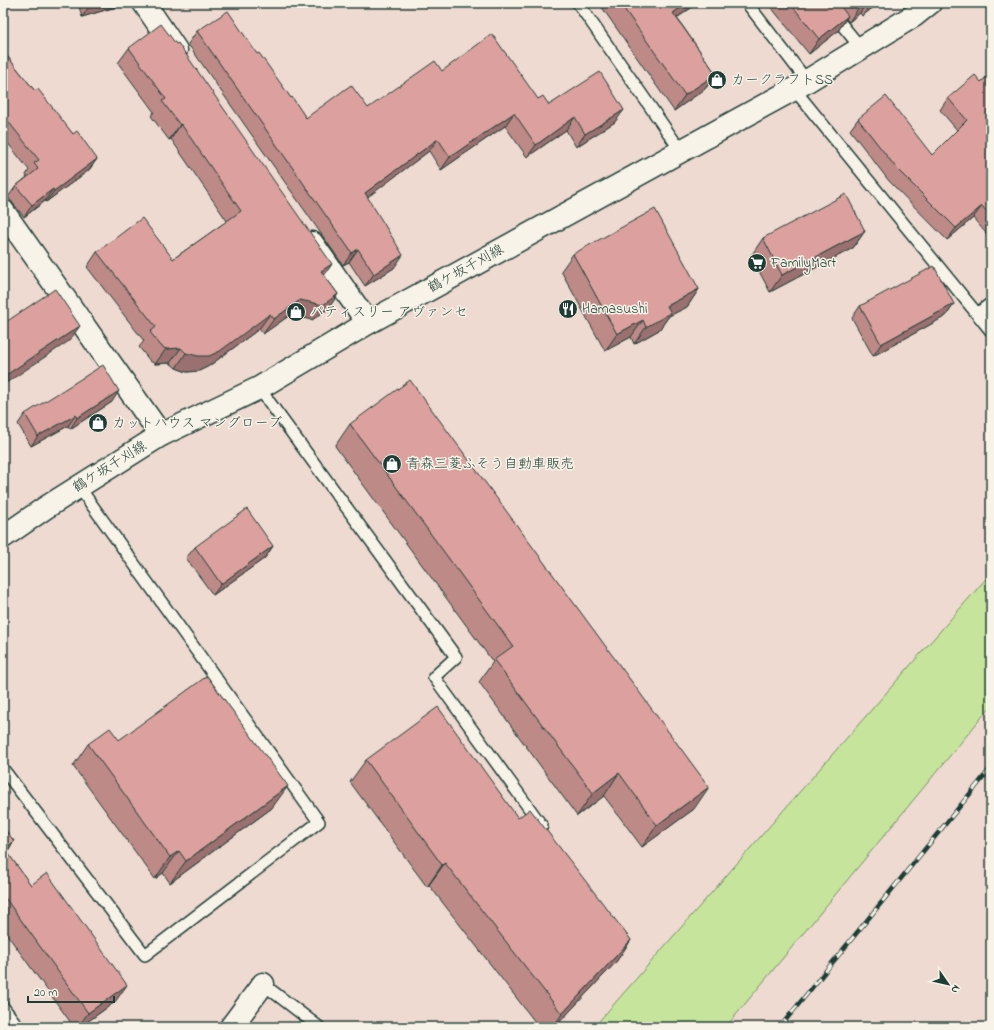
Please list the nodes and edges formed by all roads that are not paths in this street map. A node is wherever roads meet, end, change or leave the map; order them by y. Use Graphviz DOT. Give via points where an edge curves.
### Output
graph roads {
  1 [pos="144,3"];
  2 [pos="578,3"];
  3 [pos="747,3"];
  4 [pos="824,3"];
  5 [pos="930,3"];
  6 [pos="861,48"];
  7 [pos="190,68"];
  8 [pos="801,85"];
  9 [pos="681,151"];
  10 [pos="3,211"];
  11 [pos="299,225"];
  12 [pos="991,303"];
  13 [pos="977,314"];
  14 [pos="368,323"];
  15 [pos="991,331"];
  16 [pos="259,388"];
  17 [pos="161,434"];
  18 [pos="78,487"];
  19 [pos="3,537"];
  20 [pos="3,769"];
  21 [pos="550,836"];
  22 [pos="263,984"];
  23 [pos="3,1007"];
  24 [pos="16,1024"];
  25 [pos="231,1027"];
  26 [pos="319,1027"];
  1 -- 7 [label="main road"];
  2 -- 9 [label="lane"];
  3 -- 8 [label="lane"];
  4 -- 6 [label="lane"];
  5 -- 6 [label="main road, 鶴ケ坂千刈線"];
  6 -- 8 [label="main road, 鶴ケ坂千刈線"];
  8 -- 9 [label="main road, 鶴ケ坂千刈線"];
  8 -- 13 [label="lane"];
  9 -- 14 [label="main road, 鶴ケ坂千刈線"];
  10 -- 17 [label="main road"];
  11 -- 14 [label="main road"];
  12 -- 13 [label="lane"];
  13 -- 15 [label="lane"];
  14 -- 16 [label="main road, 鶴ケ坂千刈線"];
  16 -- 17 [label="main road, 鶴ケ坂千刈線"];
  16 -- 21 [label="lane" via="456,657 434,677"];
  17 -- 18 [label="main road, 鶴ケ坂千刈線"];
  18 -- 19 [label="main road, 鶴ケ坂千刈線"];
  18 -- 20 [label="lane" via="319,822 145,955"];
  22 -- 25 [label="main road"];
  22 -- 26 [label="lane"];
  23 -- 24 [label="lane"];
}
